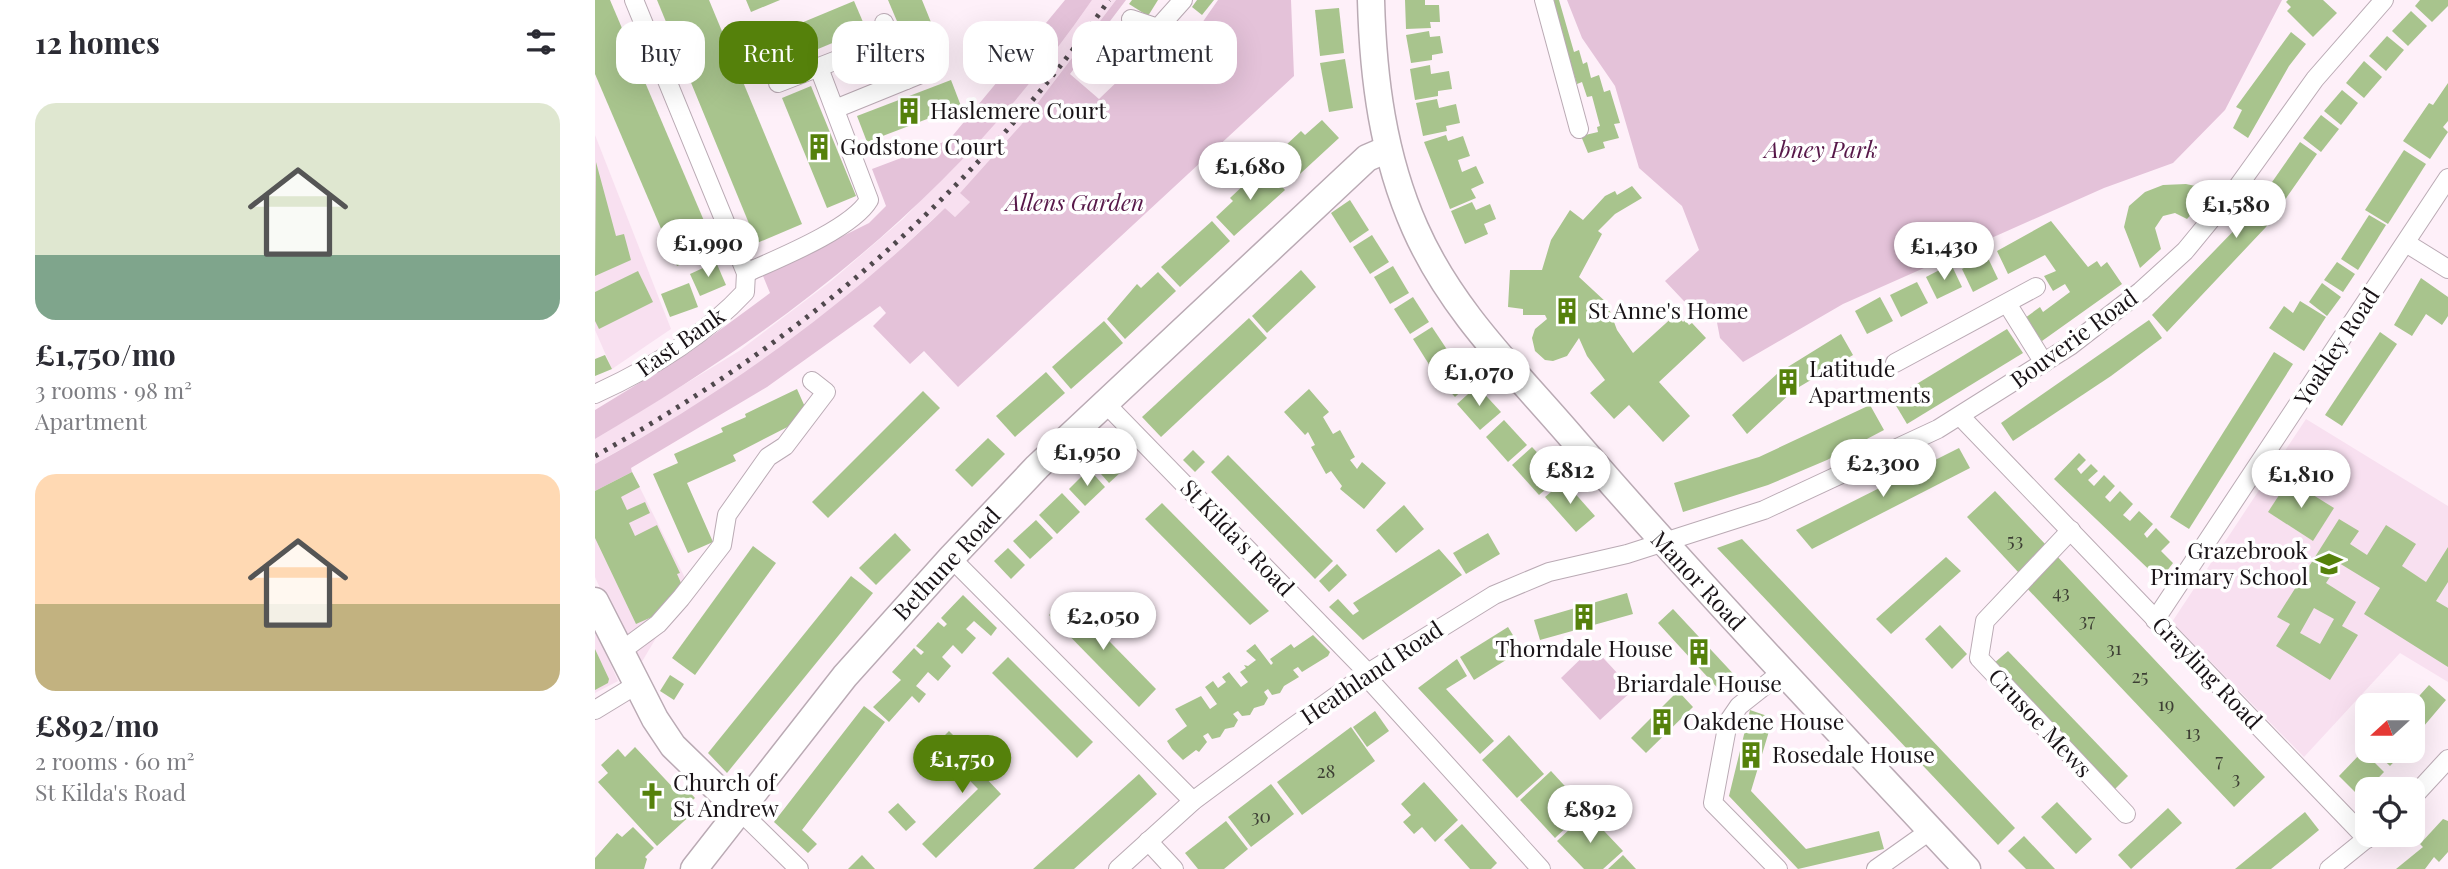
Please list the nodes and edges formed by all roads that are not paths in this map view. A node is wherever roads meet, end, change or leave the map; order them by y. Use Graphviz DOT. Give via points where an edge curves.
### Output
graph roads {
  1 [pos="633,0"];
  2 [pos="1183,0"];
  3 [pos="1371,0"];
  4 [pos="1543,0"];
  5 [pos="2384,0"];
  6 [pos="1131,19"];
  7 [pos="832,61"];
  8 [pos="819,68"];
  9 [pos="896,84"];
  10 [pos="835,109"];
  11 [pos="1579,129"];
  12 [pos="1388,149"];
  13 [pos="2448,178"];
  14 [pos="2406,243"];
  15 [pos="2448,269"];
  16 [pos="746,273"];
  17 [pos="2036,288"];
  18 [pos="2008,305"];
  19 [pos="1895,363"];
  20 [pos="2045,363"];
  21 [pos="812,381"];
  22 [pos="595,394"];
  23 [pos="1106,404"];
  24 [pos="1960,416"];
  25 [pos="2071,530"];
  26 [pos="1661,542"];
  27 [pos="950,558"];
  28 [pos="595,601"];
  29 [pos="2155,620"];
  30 [pos="620,652"];
  31 [pos="1783,671"];
  32 [pos="1367,674"];
  33 [pos="636,685"];
  34 [pos="595,710"];
  35 [pos="2448,759"];
  36 [pos="2425,784"];
  37 [pos="1192,802"];
  38 [pos="740,811"];
  39 [pos="2126,814"];
  40 [pos="2355,823"];
  41 [pos="1931,830"];
  42 [pos="1149,841"];
  43 [pos="2356,847"];
  44 [pos="694,869"];
  45 [pos="799,869"];
  46 [pos="1118,869"];
  47 [pos="1174,869"];
  48 [pos="1541,869"];
  49 [pos="1778,869"];
  50 [pos="1877,869"];
  51 [pos="1967,869"];
  52 [pos="2329,869"];
  1 -- 16 [label="street"];
  2 -- 6 [label="street" via="1158,28"];
  3 -- 12 [label="street, Manor Road" via="1378,98"];
  4 -- 11 [label="street"];
  5 -- 20 [label="street, Bouverie Road" via="2315,79 2185,251 2141,291"];
  7 -- 8 [label="street"];
  8 -- 10 [label="street"];
  9 -- 10 [label="street"];
  10 -- 16 [label="street" via="869,196 867,205 803,247"];
  12 -- 23 [label="street, Bethune Road" via="1367,158"];
  12 -- 26 [label="street, Manor Road" via="1415,227 1458,304"];
  13 -- 14 [label="street, Yoakley Road"];
  14 -- 15 [label="street"];
  14 -- 29 [label="street, Yoakley Road"];
  16 -- 22 [label="street, East Bank" via="745,292 722,317"];
  17 -- 18 [label="street"];
  18 -- 19 [label="street"];
  18 -- 20 [label="street"];
  20 -- 24 [label="street, Bouverie Road"];
  21 -- 30 [label="street" via="826,392 785,446 768,457 727,515 722,545 657,624"];
  23 -- 27 [label="street, Bethune Road" via="1037,467"];
  23 -- 32 [label="street, St Kilda's Road"];
  24 -- 25 [label="street, Grayling Road"];
  24 -- 26 [label="street, Bouverie Road" via="1764,510"];
  25 -- 29 [label="street, Grayling Road"];
  25 -- 39 [label="street, Crusoe Mews" via="1985,621 1979,658"];
  26 -- 31 [label="street, Manor Road"];
  26 -- 32 [label="street, Heathland Road" via="1512,586"];
  27 -- 37 [label="street"];
  27 -- 38 [label="street, Bethune Road" via="845,676"];
  28 -- 30 [label="street"];
  29 -- 40 [label="street, Grayling Road"];
  30 -- 33 [label="street"];
  31 -- 41 [label="street, Manor Road"];
  31 -- 49 [label="street" via="1739,706 1728,722 1713,803"];
  32 -- 37 [label="street, Heathland Road"];
  32 -- 48 [label="street, St Kilda's Road"];
  33 -- 34 [label="street"];
  33 -- 38 [label="street" via="673,746"];
  35 -- 36 [label="street"];
  37 -- 42 [label="street, Heathland Road"];
  38 -- 44 [label="street, Bethune Road"];
  38 -- 45 [label="street"];
  41 -- 50 [label="street"];
  41 -- 51 [label="street, Manor Road"];
  42 -- 46 [label="street, Heathland Road"];
  42 -- 47 [label="street"];
  43 -- 52 [label="street"];
}
